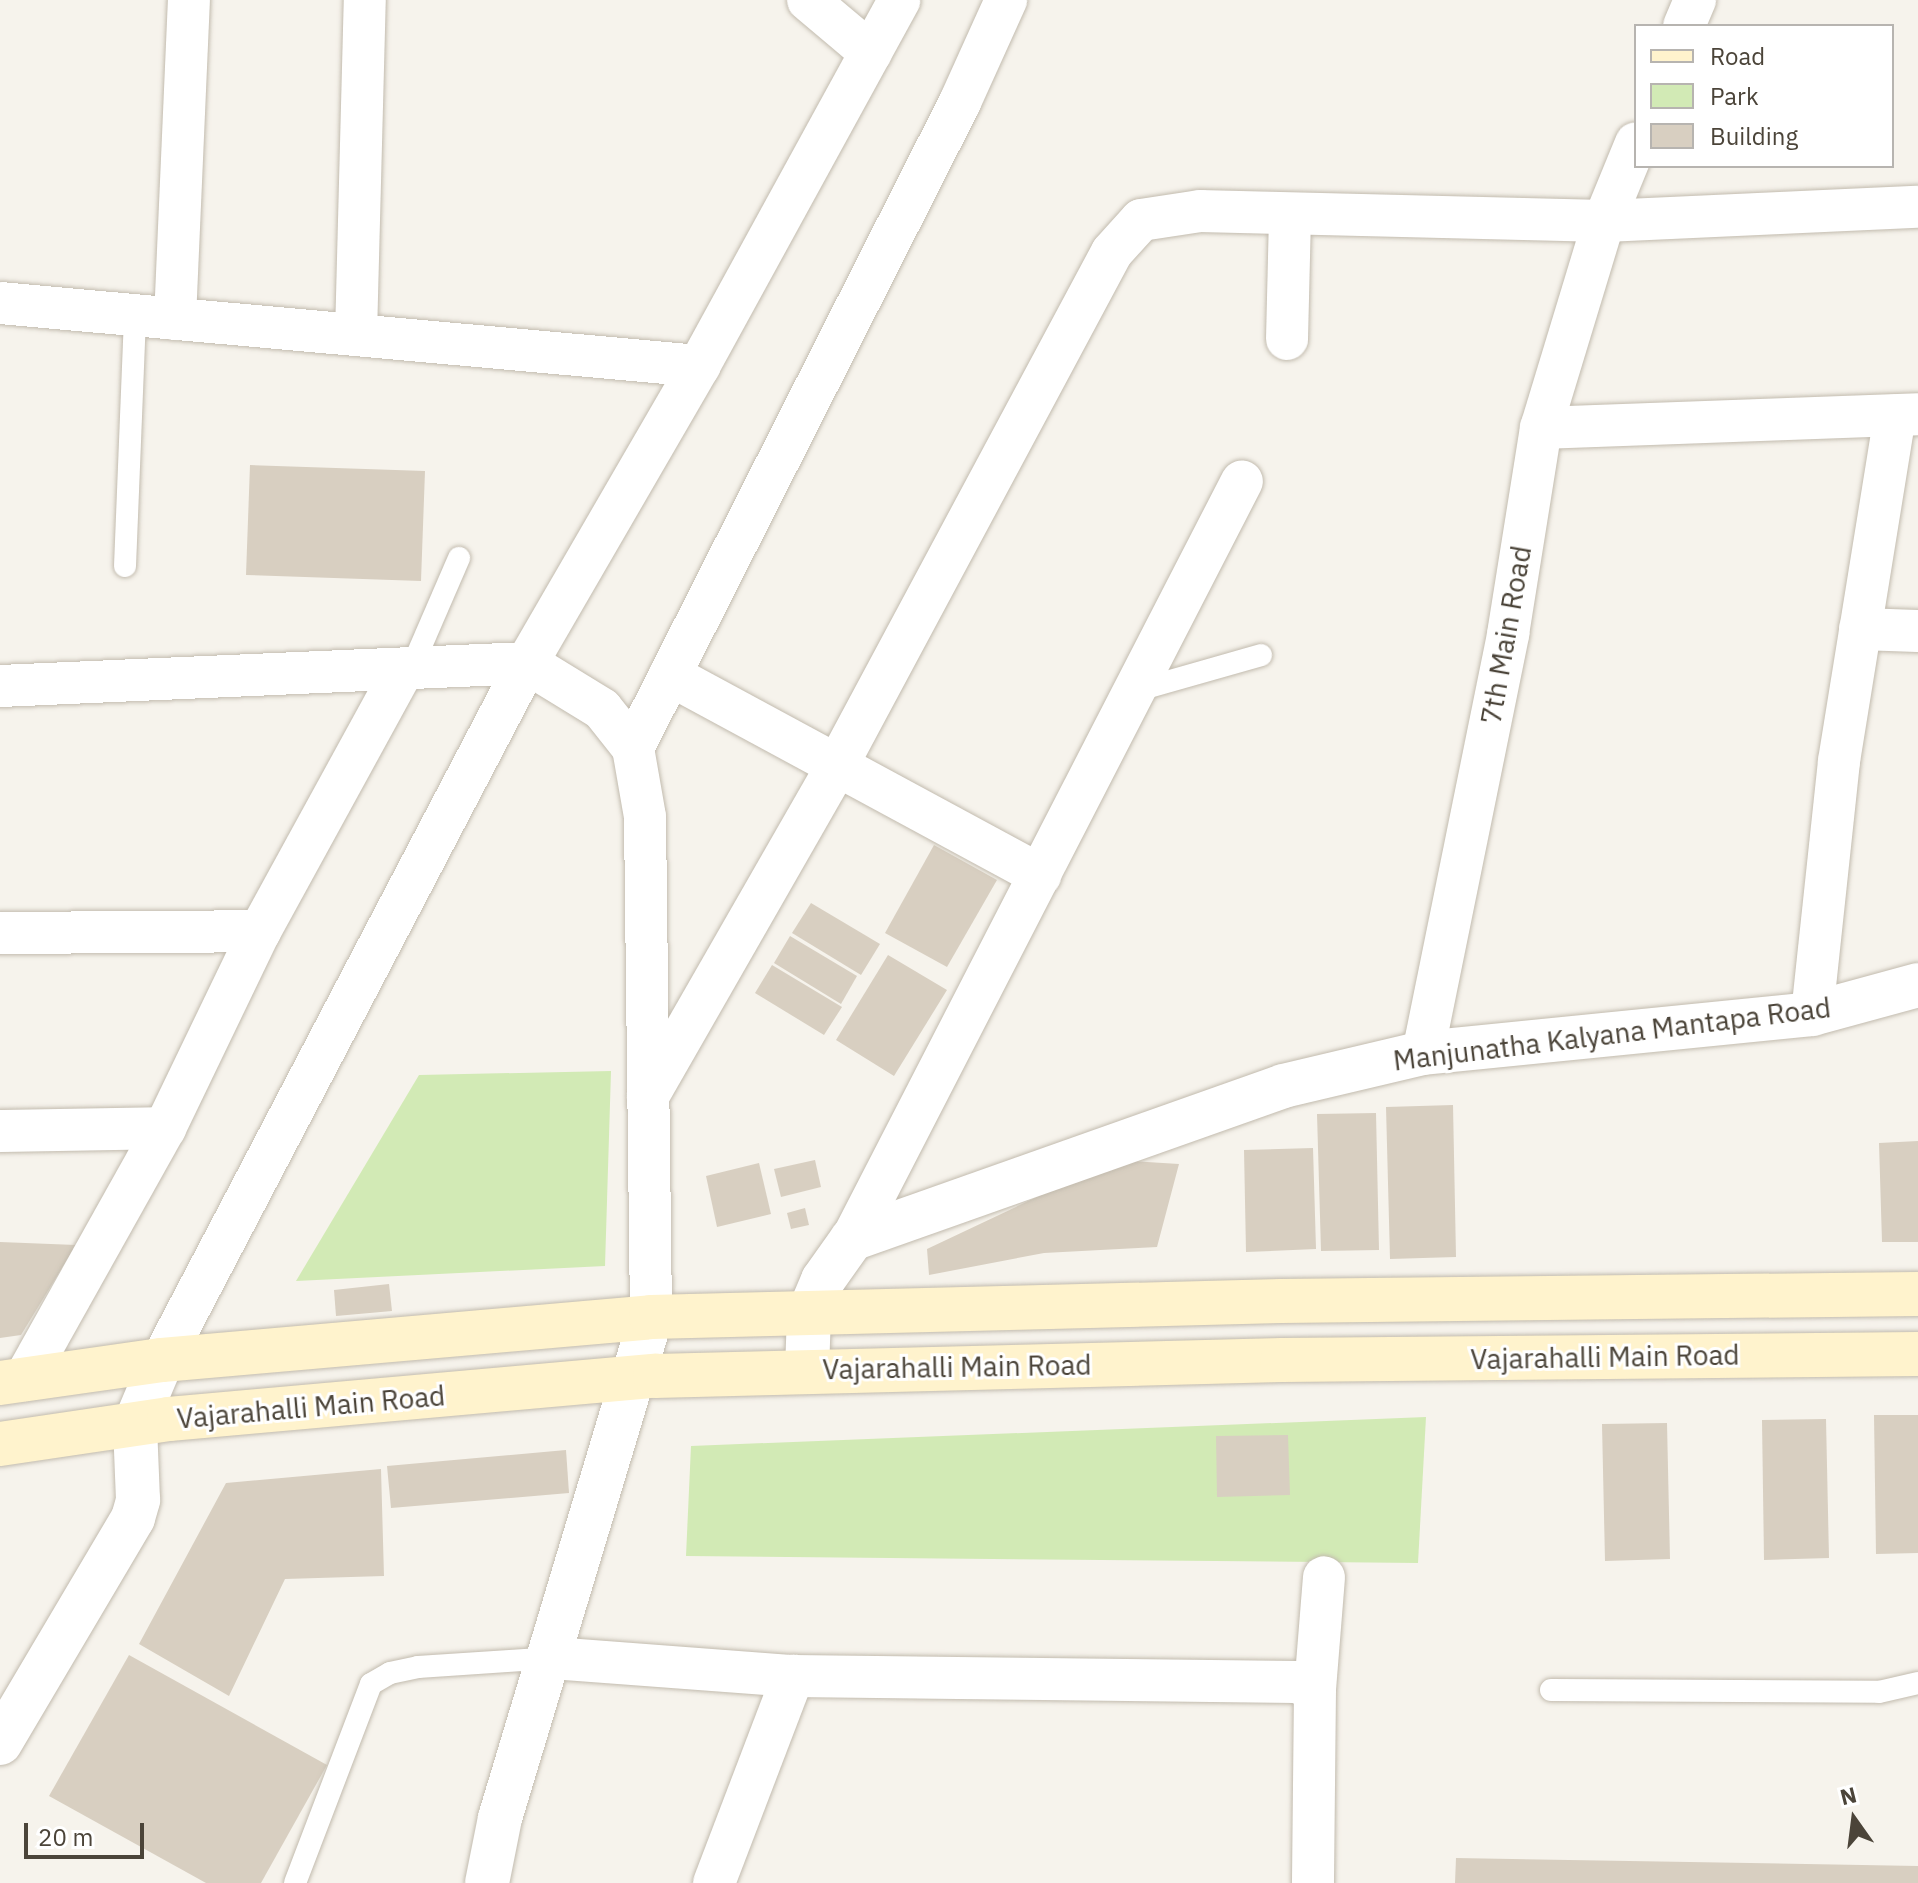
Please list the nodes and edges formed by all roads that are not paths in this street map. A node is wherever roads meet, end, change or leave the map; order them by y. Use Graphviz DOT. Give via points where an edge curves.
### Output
graph roads {
  1 [pos="189,0"];
  2 [pos="365,0"];
  3 [pos="808,0"];
  4 [pos="899,0"];
  5 [pos="1006,0"];
  6 [pos="1695,0"];
  7 [pos="1685,24"];
  8 [pos="871,53"];
  9 [pos="1634,148"];
  10 [pos="1914,199"];
  11 [pos="1290,214"];
  12 [pos="1604,221"];
  13 [pos="0,303"];
  14 [pos="155,317"];
  15 [pos="356,335"];
  16 [pos="1287,339"];
  17 [pos="699,366"];
  18 [pos="1907,415"];
  19 [pos="1541,428"];
  20 [pos="1242,481"];
  21 [pos="459,558"];
  22 [pos="125,566"];
  23 [pos="1860,629"];
  24 [pos="1918,631"];
  25 [pos="1261,655"];
  26 [pos="527,663"];
  27 [pos="407,669"];
  28 [pos="670,675"];
  29 [pos="0,686"];
  30 [pos="1134,691"];
  31 [pos="633,748"];
  32 [pos="839,762"];
  33 [pos="1040,875"];
  34 [pos="260,931"];
  35 [pos="0,933"];
  36 [pos="1918,985"];
  37 [pos="1812,1014"];
  38 [pos="1423,1053"];
  39 [pos="648,1096"];
  40 [pos="165,1128"];
  41 [pos="0,1131"];
  42 [pos="852,1239"];
  43 [pos="1918,1294"];
  44 [pos="809,1313"];
  45 [pos="651,1317"];
  46 [pos="1918,1354"];
  47 [pos="162,1360"];
  48 [pos="807,1371"];
  49 [pos="630,1379"];
  50 [pos="12,1382"];
  51 [pos="135,1424"];
  52 [pos="0,1444"];
  53 [pos="1324,1577"];
  54 [pos="552,1658"];
  55 [pos="793,1676"];
  56 [pos="1918,1683"];
  57 [pos="1315,1689"];
  58 [pos="1551,1690"];
  59 [pos="0,1743"];
  60 [pos="295,1883"];
  61 [pos="487,1883"];
  62 [pos="714,1883"];
  63 [pos="1313,1883"];
  1 -- 14 [label="street"];
  2 -- 15 [label="street"];
  3 -- 8 [label="street"];
  4 -- 8 [label="street"];
  5 -- 28 [label="street" via="960,102"];
  6 -- 7 [label="street"];
  8 -- 17 [label="street"];
  9 -- 12 [label="street, 7th Main Road"];
  10 -- 12 [label="street"];
  11 -- 12 [label="street"];
  11 -- 16 [label="street"];
  11 -- 32 [label="street" via="1200,211 1141,220 1112,252"];
  12 -- 19 [label="street, 7th Main Road"];
  13 -- 14 [label="street"];
  14 -- 15 [label="street"];
  14 -- 22 [label="lane"];
  15 -- 17 [label="street"];
  17 -- 26 [label="street"];
  18 -- 19 [label="street"];
  18 -- 23 [label="street"];
  19 -- 38 [label="street, 7th Main Road" via="1508,634"];
  20 -- 30 [label="street"];
  21 -- 27 [label="lane"];
  23 -- 24 [label="street"];
  23 -- 37 [label="street" via="1839,761"];
  25 -- 30 [label="lane"];
  26 -- 27 [label="street"];
  26 -- 31 [label="street" via="602,709"];
  26 -- 47 [label="street"];
  27 -- 29 [label="street"];
  27 -- 34 [label="street"];
  28 -- 31 [label="street"];
  28 -- 32 [label="street"];
  30 -- 33 [label="street"];
  31 -- 39 [label="street" via="645,817"];
  32 -- 33 [label="street"];
  32 -- 39 [label="street"];
  33 -- 42 [label="street"];
  34 -- 35 [label="street"];
  34 -- 40 [label="street"];
  36 -- 37 [label="street, Manjunatha Kalyana Mantapa Road"];
  37 -- 38 [label="street, Manjunatha Kalyana Mantapa Road"];
  38 -- 42 [label="street, Manjunatha Kalyana Mantapa Road" via="1283,1086"];
  39 -- 45 [label="street"];
  40 -- 41 [label="street"];
  40 -- 50 [label="street"];
  42 -- 44 [label="street" via="823,1280"];
  43 -- 44 [label="main road, Vajarahalli Main Road"];
  44 -- 45 [label="main road, Vajarahalli Main Road"];
  44 -- 48 [label="street"];
  45 -- 47 [label="main road, Vajarahalli Main Road"];
  45 -- 49 [label="street"];
  46 -- 48 [label="main road, Vajarahalli Main Road"];
  47 -- 50 [label="main road, Vajarahalli Main Road"];
  47 -- 51 [label="street"];
  48 -- 49 [label="main road, Vajarahalli Main Road"];
  49 -- 51 [label="main road, Vajarahalli Main Road"];
  49 -- 54 [label="street"];
  51 -- 52 [label="main road, Vajarahalli Main Road"];
  51 -- 59 [label="street" via="138,1500 133,1518"];
  53 -- 57 [label="street"];
  54 -- 55 [label="street"];
  54 -- 60 [label="lane" via="418,1667 371,1684"];
  54 -- 61 [label="street" via="500,1818"];
  55 -- 57 [label="street" via="1296,1682"];
  55 -- 62 [label="street"];
  56 -- 58 [label="lane" via="1879,1692"];
  57 -- 63 [label="street"];
}
